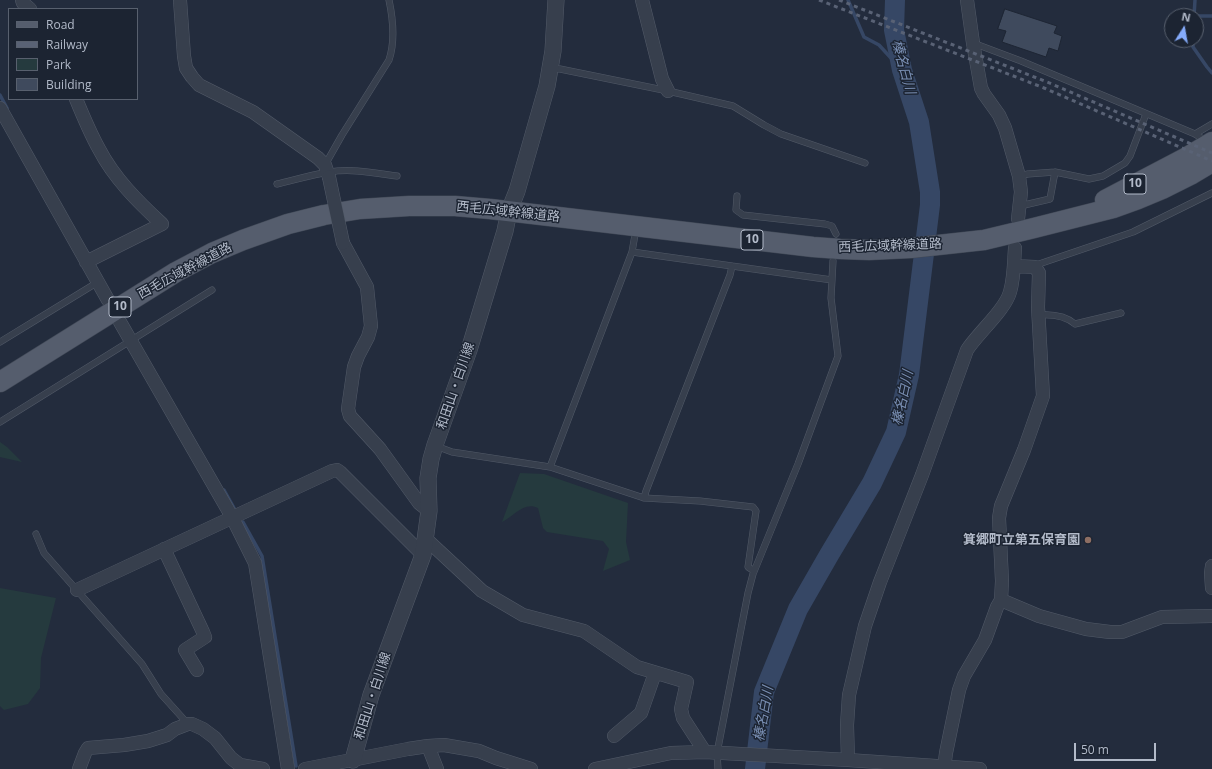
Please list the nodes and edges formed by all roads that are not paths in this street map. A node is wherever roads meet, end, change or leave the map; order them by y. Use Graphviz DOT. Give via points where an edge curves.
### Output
graph roads {
  1 [pos="22,0"];
  2 [pos="180,0"];
  3 [pos="389,0"];
  4 [pos="556,0"];
  5 [pos="642,0"];
  6 [pos="967,0"];
  7 [pos="29,8"];
  8 [pos="973,43"];
  9 [pos="550,69"];
  10 [pos="668,91"];
  11 [pos="76,100"];
  12 [pos="0,108"];
  13 [pos="1146,114"];
  14 [pos="1212,124"];
  15 [pos="1207,146"];
  16 [pos="865,163"];
  17 [pos="327,171"];
  18 [pos="1055,172"];
  19 [pos="397,176"];
  20 [pos="1019,176"];
  21 [pos="277,184"];
  22 [pos="1212,193"];
  23 [pos="737,196"];
  24 [pos="1020,206"];
  25 [pos="509,211"];
  26 [pos="1018,219"];
  27 [pos="636,225"];
  28 [pos="836,234"];
  29 [pos="1015,248"];
  30 [pos="632,252"];
  31 [pos="86,262"];
  32 [pos="833,262"];
  33 [pos="732,266"];
  34 [pos="1014,266"];
  35 [pos="1035,267"];
  36 [pos="832,280"];
  37 [pos="98,282"];
  38 [pos="212,290"];
  39 [pos="108,300"];
  40 [pos="1121,313"];
  41 [pos="1038,315"];
  42 [pos="120,322"];
  43 [pos="131,340"];
  44 [pos="0,342"];
  45 [pos="0,382"];
  46 [pos="0,422"];
  47 [pos="435,445"];
  48 [pos="550,467"];
  49 [pos="644,498"];
  50 [pos="429,512"];
  51 [pos="232,517"];
  52 [pos="36,534"];
  53 [pos="426,539"];
  54 [pos="164,549"];
  55 [pos="423,555"];
  56 [pos="1212,566"];
  57 [pos="754,571"];
  58 [pos="1212,588"];
  59 [pos="77,590"];
  60 [pos="1001,600"];
  61 [pos="1212,616"];
  62 [pos="197,670"];
  63 [pos="655,673"];
  64 [pos="188,724"];
  65 [pos="614,736"];
  66 [pos="428,746"];
  67 [pos="717,753"];
  68 [pos="844,761"];
  69 [pos="351,764"];
  70 [pos="238,767"];
  71 [pos="944,768"];
  72 [pos="79,769"];
  73 [pos="263,769"];
  74 [pos="288,769"];
  75 [pos="305,769"];
  76 [pos="437,769"];
  77 [pos="531,769"];
  78 [pos="595,769"];
  79 [pos="718,769"];
  80 [pos="980,769"];
  1 -- 7 [label="street"];
  2 -- 17 [label="street" via="184,56 186,68 192,77 199,85 253,112 318,158"];
  3 -- 17 [label="lane" via="392,52 342,134"];
  4 -- 9 [label="street, 和田山・白川線"];
  5 -- 10 [label="street" via="662,79"];
  6 -- 8 [label="street"];
  8 -- 13 [label="lane"];
  8 -- 20 [label="street" via="984,94 1005,128"];
  9 -- 10 [label="lane"];
  9 -- 25 [label="street, 和田山・白川線" via="517,191"];
  10 -- 16 [label="lane" via="733,106 781,134"];
  11 -- 31 [label="street" via="99,150 112,169 136,200 162,224"];
  12 -- 31 [label="street"];
  13 -- 15 [label="lane"];
  13 -- 18 [label="lane" via="1125,163 1102,176 1089,179"];
  14 -- 15 [label="lane"];
  15 -- 27 [label="main road, 西毛広域幹線道路 / 10" via="1192,174 1138,199 1113,208 984,240 911,248 840,249"];
  17 -- 19 [label="lane" via="371,172"];
  17 -- 21 [label="lane"];
  17 -- 50 [label="street, bridge" via="343,243 367,287 371,326 354,367 348,409 350,416 380,449 419,503"];
  18 -- 20 [label="lane"];
  18 -- 24 [label="lane" via="1050,199"];
  20 -- 24 [label="street"];
  22 -- 35 [label="lane" via="1133,232"];
  23 -- 28 [label="lane" via="736,210 743,215 825,224 832,226"];
  24 -- 26 [label="street"];
  25 -- 27 [label="main road, 西毛広域幹線道路 / 10"];
  25 -- 45 [label="main road, 西毛広域幹線道路 / 10" via="455,206 409,206 360,209 288,224 237,242 176,272"];
  25 -- 47 [label="street, 和田山・白川線" via="469,350"];
  27 -- 30 [label="lane"];
  29 -- 34 [label="street"];
  30 -- 33 [label="lane"];
  30 -- 48 [label="lane"];
  31 -- 37 [label="street"];
  32 -- 36 [label="lane"];
  33 -- 36 [label="lane"];
  33 -- 49 [label="lane"];
  34 -- 35 [label="street"];
  34 -- 68 [label="street" via="1010,292 1003,306 967,350 922,476 870,609 849,695"];
  35 -- 41 [label="street" via="1039,273"];
  36 -- 57 [label="lane" via="838,356 798,464"];
  37 -- 39 [label="street"];
  37 -- 44 [label="lane"];
  38 -- 43 [label="lane"];
  40 -- 41 [label="lane" via="1075,324 1067,318"];
  41 -- 60 [label="street" via="1043,396 998,518"];
  42 -- 43 [label="street"];
  43 -- 46 [label="lane"];
  43 -- 51 [label="street"];
  47 -- 48 [label="lane" via="452,452"];
  47 -- 50 [label="street, 和田山・白川線" via="428,478"];
  48 -- 49 [label="lane"];
  49 -- 57 [label="lane" via="753,507 756,510 748,567"];
  50 -- 53 [label="street, 和田山・白川線"];
  51 -- 54 [label="street"];
  51 -- 55 [label="street" via="336,470"];
  51 -- 74 [label="street" via="255,563"];
  52 -- 59 [label="lane" via="44,553"];
  53 -- 55 [label="street, 和田山・白川線"];
  53 -- 63 [label="street" via="482,591 523,615 584,631 637,667"];
  54 -- 59 [label="street"];
  54 -- 62 [label="street" via="205,638 185,650"];
  55 -- 69 [label="street, 和田山・白川線" via="372,696"];
  56 -- 58 [label="street"];
  57 -- 67 [label="lane"];
  59 -- 64 [label="lane" via="142,664 161,694"];
  60 -- 61 [label="street" via="1039,616 1086,629 1110,632 1122,632 1162,617"];
  60 -- 71 [label="street" via="985,640 964,676 959,690"];
  63 -- 65 [label="street" via="641,713"];
  63 -- 67 [label="street" via="687,682 681,709 683,718"];
  64 -- 70 [label="street" via="203,728 215,738"];
  64 -- 72 [label="street" via="148,741 88,748"];
  66 -- 69 [label="street"];
  66 -- 76 [label="street"];
  66 -- 77 [label="street" via="444,745 479,751"];
  67 -- 68 [label="street"];
  67 -- 78 [label="street" via="672,753"];
  67 -- 79 [label="lane"];
  68 -- 71 [label="street"];
  69 -- 75 [label="street"];
  70 -- 73 [label="street"];
  71 -- 80 [label="street"];
}
